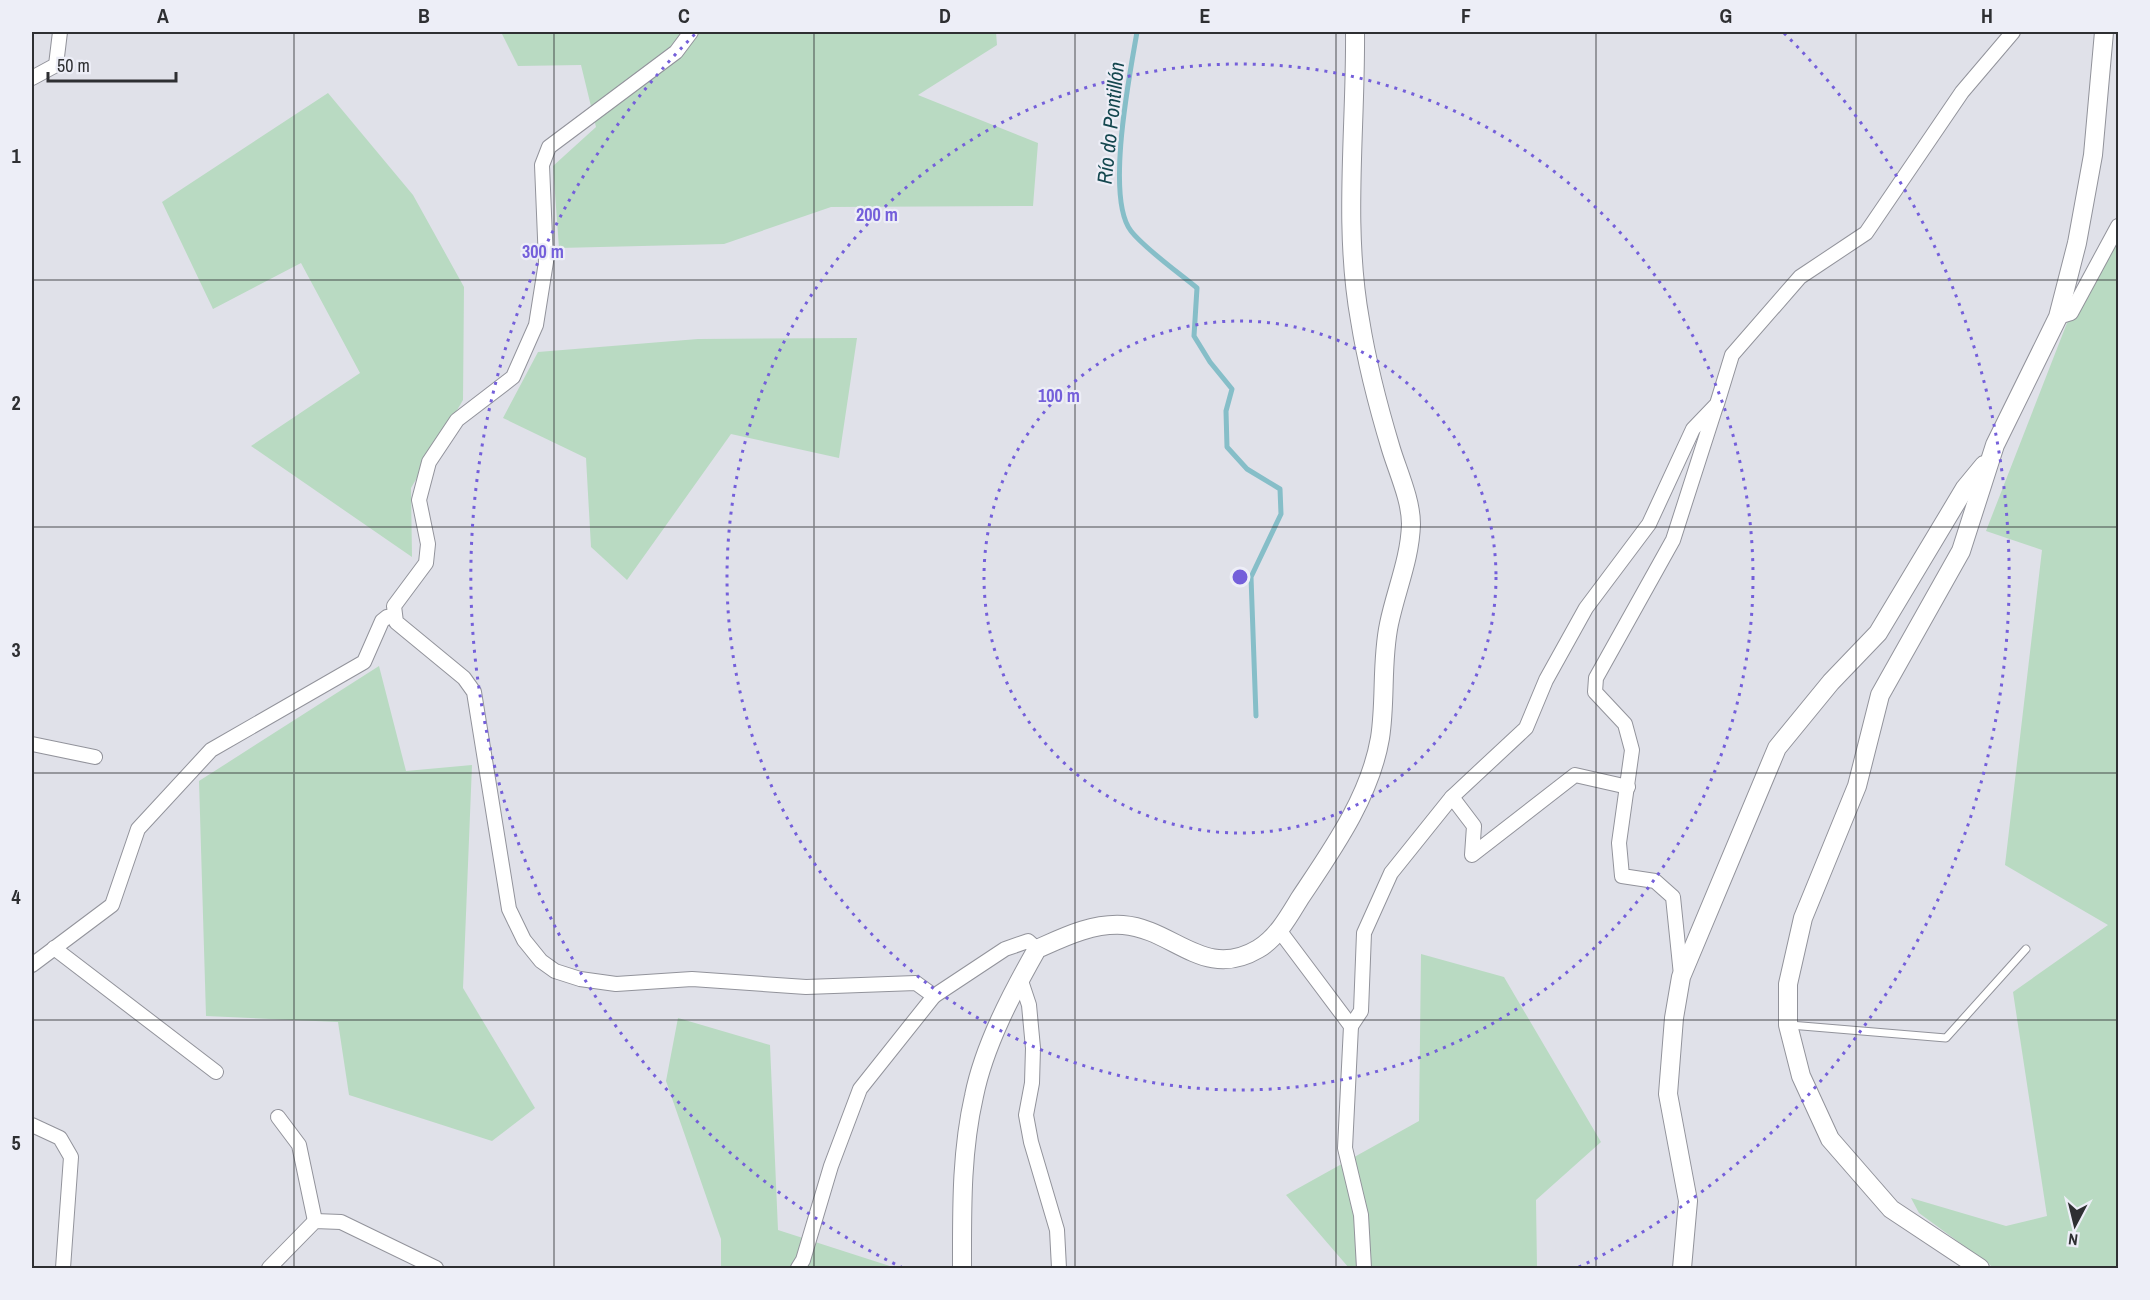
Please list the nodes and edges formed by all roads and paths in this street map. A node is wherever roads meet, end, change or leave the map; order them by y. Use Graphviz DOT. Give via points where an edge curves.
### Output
graph roads {
  1 [pos="60,32"];
  2 [pos="691,32"];
  3 [pos="1355,32"];
  4 [pos="2013,32"];
  5 [pos="2104,32"];
  6 [pos="32,78"];
  7 [pos="2118,226"];
  8 [pos="2058,318"];
  9 [pos="1717,404"];
  10 [pos="1991,457"];
  11 [pos="394,616"];
  12 [pos="32,744"];
  13 [pos="95,757"];
  14 [pos="1628,788"];
  15 [pos="1452,797"];
  16 [pos="1279,930"];
  17 [pos="54,948"];
  18 [pos="1037,949"];
  19 [pos="2026,949"];
  20 [pos="32,965"];
  21 [pos="1681,977"];
  22 [pos="1020,978"];
  23 [pos="934,996"];
  24 [pos="1788,1025"];
  25 [pos="1351,1026"];
  26 [pos="216,1072"];
  27 [pos="278,1118"];
  28 [pos="32,1125"];
  29 [pos="315,1221"];
  30 [pos="63,1269"];
  31 [pos="269,1269"];
  32 [pos="436,1269"];
  33 [pos="798,1269"];
  34 [pos="962,1269"];
  35 [pos="1059,1269"];
  36 [pos="1364,1269"];
  37 [pos="1682,1269"];
  38 [pos="1980,1269"];
  1 -- 6 [label="street" via="56,65"];
  2 -- 11 [label="street" via="676,52 549,147 542,165 546,262 536,325 513,377 458,420 429,462 419,500 428,544 426,564 400,595"];
  3 -- 16 [label="street" via="1353,245 1359,316 1370,378 1411,521 1408,552 1389,625 1382,674 1380,736 1372,771 1337,842"];
  4 -- 9 [label="street" via="1962,92 1866,233 1800,278 1732,356"];
  5 -- 8 [label="street" via="2093,155"];
  7 -- 8 [label="street" via="2071,313"];
  8 -- 10 [label="street"];
  9 -- 14 [label="street" via="1673,540 1596,678 1595,692 1625,724 1632,750"];
  9 -- 15 [label="street" via="1693,429 1649,524 1586,608 1546,680 1526,728"];
  10 -- 21 [label="street" via="1965,488 1878,633 1831,682 1778,748"];
  10 -- 24 [label="street" via="1961,551 1880,695 1857,786 1803,918 1788,984"];
  11 -- 17 [label="street" via="382,621 364,662 212,750 138,829 112,905"];
  11 -- 23 [label="street" via="406,632 464,678 474,692 509,909 524,940 555,971 616,984 692,979 806,987 916,984"];
  12 -- 13 [label="street"];
  14 -- 15 [label="street" via="1575,775 1472,855 1474,826"];
  14 -- 21 [label="street" via="1619,843 1622,876 1655,881 1673,897"];
  15 -- 25 [label="street" via="1391,873 1364,933 1361,1011"];
  16 -- 18 [label="street" via="1260,948 1232,959 1210,959 1153,933 1123,925 1088,928"];
  16 -- 25 [label="street"];
  17 -- 20 [label="street"];
  17 -- 26 [label="street"];
  18 -- 22 [label="street"];
  18 -- 23 [label="street" via="1028,941 1005,949"];
  19 -- 24 [label="lane" via="1946,1038"];
  21 -- 37 [label="street" via="1668,1094 1688,1201"];
  22 -- 34 [label="street" via="974,1093 962,1183"];
  22 -- 35 [label="street" via="1029,1005 1034,1048 1026,1115 1057,1230"];
  23 -- 33 [label="street" via="860,1089"];
  24 -- 38 [label="street" via="1801,1076 1830,1139 1891,1209"];
  25 -- 36 [label="street" via="1345,1148 1361,1215"];
  27 -- 29 [label="street" via="299,1145"];
  28 -- 30 [label="street" via="60,1138 71,1157"];
  29 -- 31 [label="street"];
  29 -- 32 [label="street" via="341,1222"];
}
